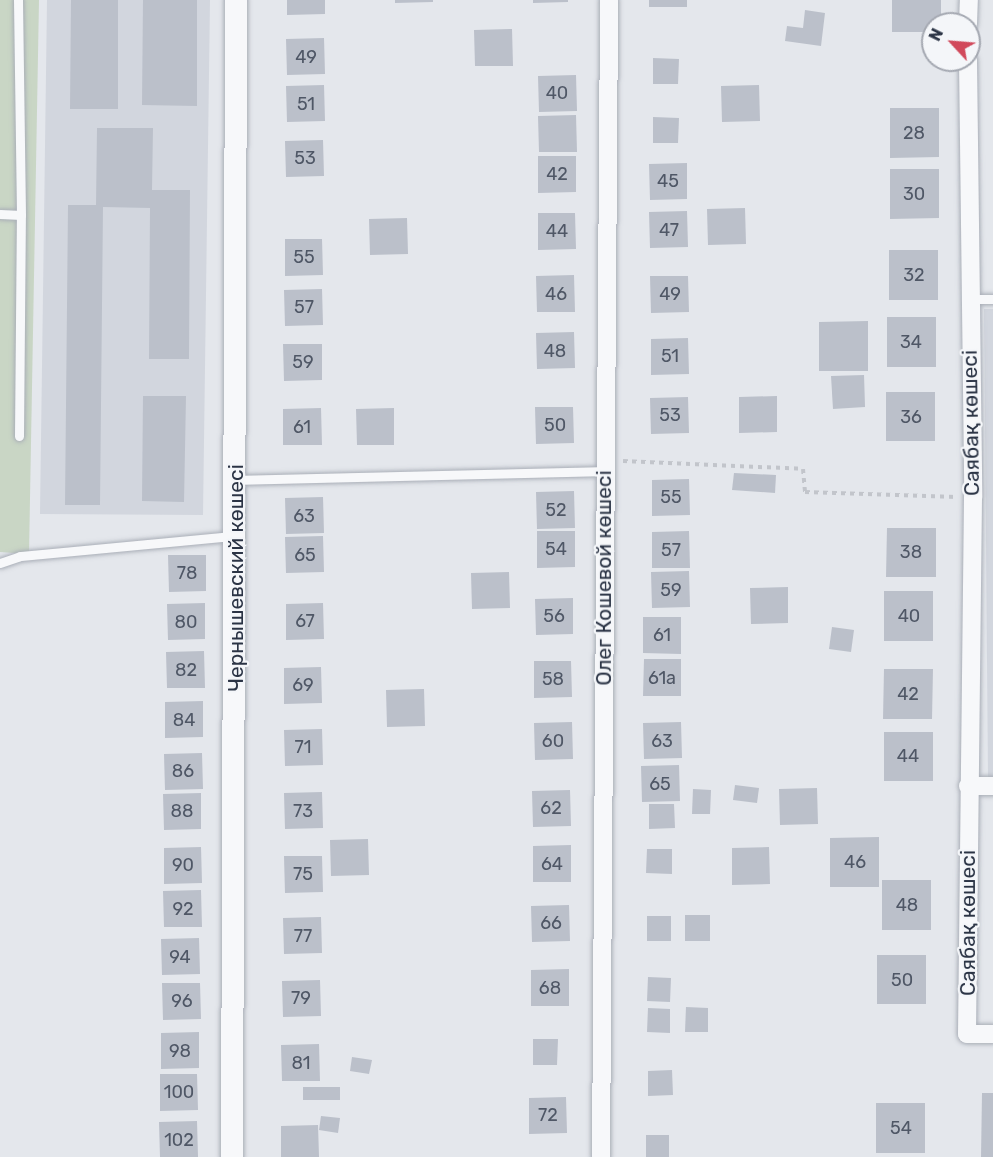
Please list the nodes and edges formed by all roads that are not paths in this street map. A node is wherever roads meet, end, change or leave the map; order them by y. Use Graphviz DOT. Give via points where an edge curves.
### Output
graph roads {
  1 [pos="18,0"];
  2 [pos="236,0"];
  3 [pos="609,0"];
  4 [pos="969,72"];
  5 [pos="0,214"];
  6 [pos="21,215"];
  7 [pos="968,299"];
  8 [pos="993,299"];
  9 [pos="19,436"];
  10 [pos="604,466"];
  11 [pos="237,480"];
  12 [pos="236,536"];
  13 [pos="0,563"];
  14 [pos="968,786"];
  15 [pos="993,786"];
  16 [pos="993,1034"];
  17 [pos="232,1157"];
  18 [pos="601,1157"];
  1 -- 6 [label="lane"];
  2 -- 11 [label="street, Чернышевский көшесі"];
  3 -- 10 [label="street, Олег Кошевой көшесі"];
  4 -- 7 [label="street, Саябақ көшесі"];
  5 -- 6 [label="lane"];
  6 -- 9 [label="lane"];
  7 -- 8 [label="lane"];
  7 -- 14 [label="street, Саябақ көшесі" via="973,497"];
  10 -- 11 [label="lane"];
  10 -- 18 [label="street, Олег Кошевой көшесі"];
  11 -- 12 [label="street, Чернышевский көшесі"];
  12 -- 13 [label="lane" via="21,556"];
  12 -- 17 [label="street, Чернышевский көшесі"];
  14 -- 15 [label="street"];
  14 -- 16 [label="street, Саябақ көшесі" via="967,1034"];
}
